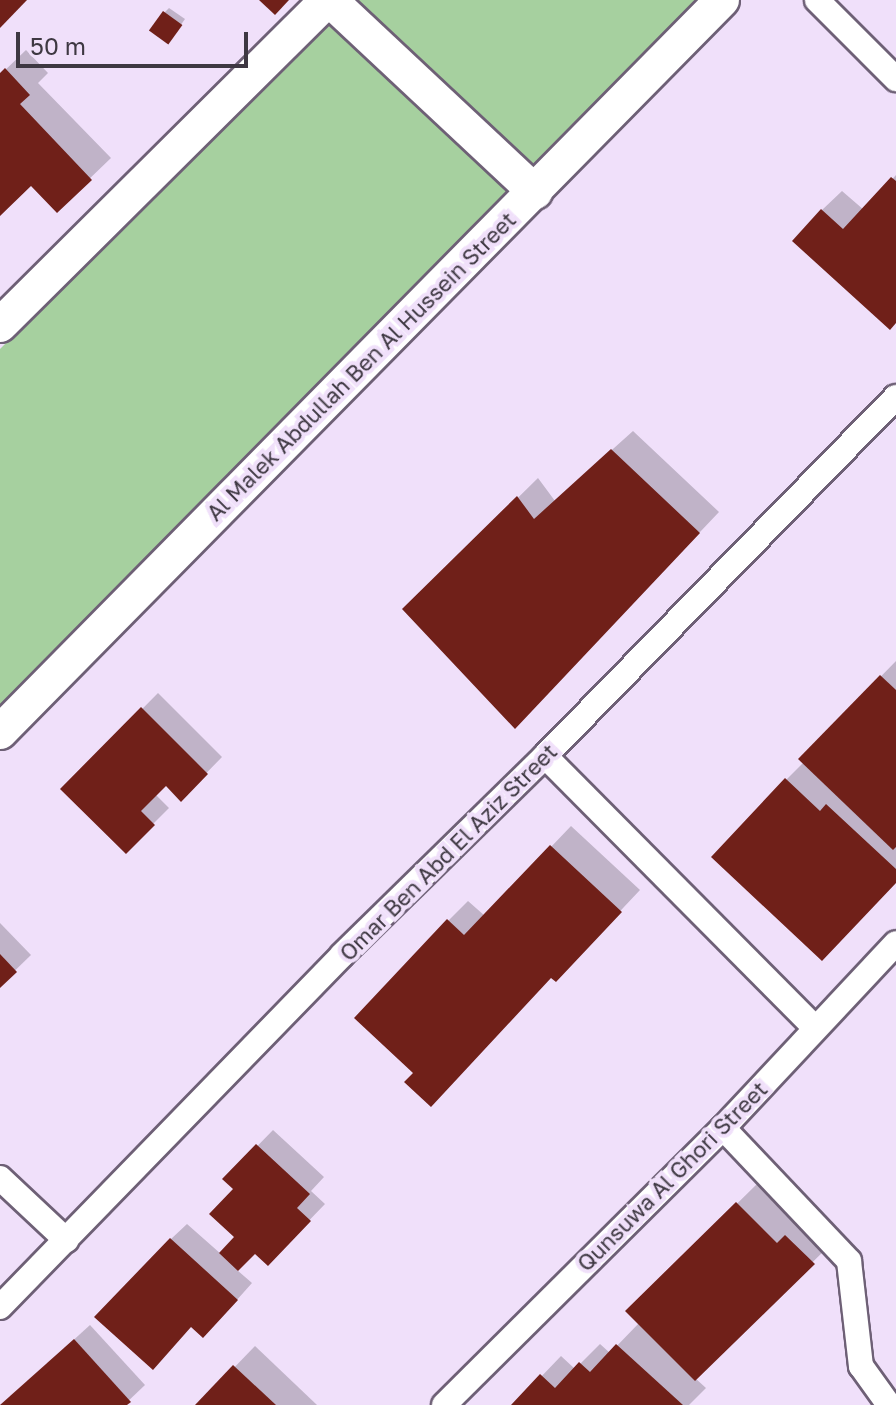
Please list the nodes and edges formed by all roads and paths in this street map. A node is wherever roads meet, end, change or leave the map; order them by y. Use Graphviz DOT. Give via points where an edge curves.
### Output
graph roads {
  1 [pos="328,0"];
  2 [pos="722,0"];
  3 [pos="817,0"];
  4 [pos="896,79"];
  5 [pos="535,192"];
  6 [pos="0,325"];
  7 [pos="896,397"];
  8 [pos="0,732"];
  9 [pos="545,756"];
  10 [pos="896,943"];
  11 [pos="815,1028"];
  12 [pos="723,1128"];
  13 [pos="0,1178"];
  14 [pos="66,1240"];
  15 [pos="0,1307"];
  16 [pos="444,1405"];
  17 [pos="889,1405"];
  1 -- 5 [label="main road"];
  1 -- 6 [label="main road"];
  2 -- 5 [label="main road, Al Malek Abdullah Ben Al Hussein Street"];
  3 -- 4 [label="street"];
  5 -- 8 [label="main road, Al Malek Abdullah Ben Al Hussein Street"];
  7 -- 9 [label="street, Omar Ben Abd El Aziz Street"];
  9 -- 11 [label="street"];
  9 -- 14 [label="street, Omar Ben Abd El Aziz Street" via="342,955"];
  10 -- 11 [label="street, Qunsuwa Al Ghori Street"];
  11 -- 12 [label="street, Qunsuwa Al Ghori Street"];
  12 -- 16 [label="street, Qunsuwa Al Ghori Street"];
  12 -- 17 [label="street" via="849,1261 861,1366"];
  13 -- 14 [label="street"];
  14 -- 15 [label="street, Omar Ben Abd El Aziz Street"];
}
